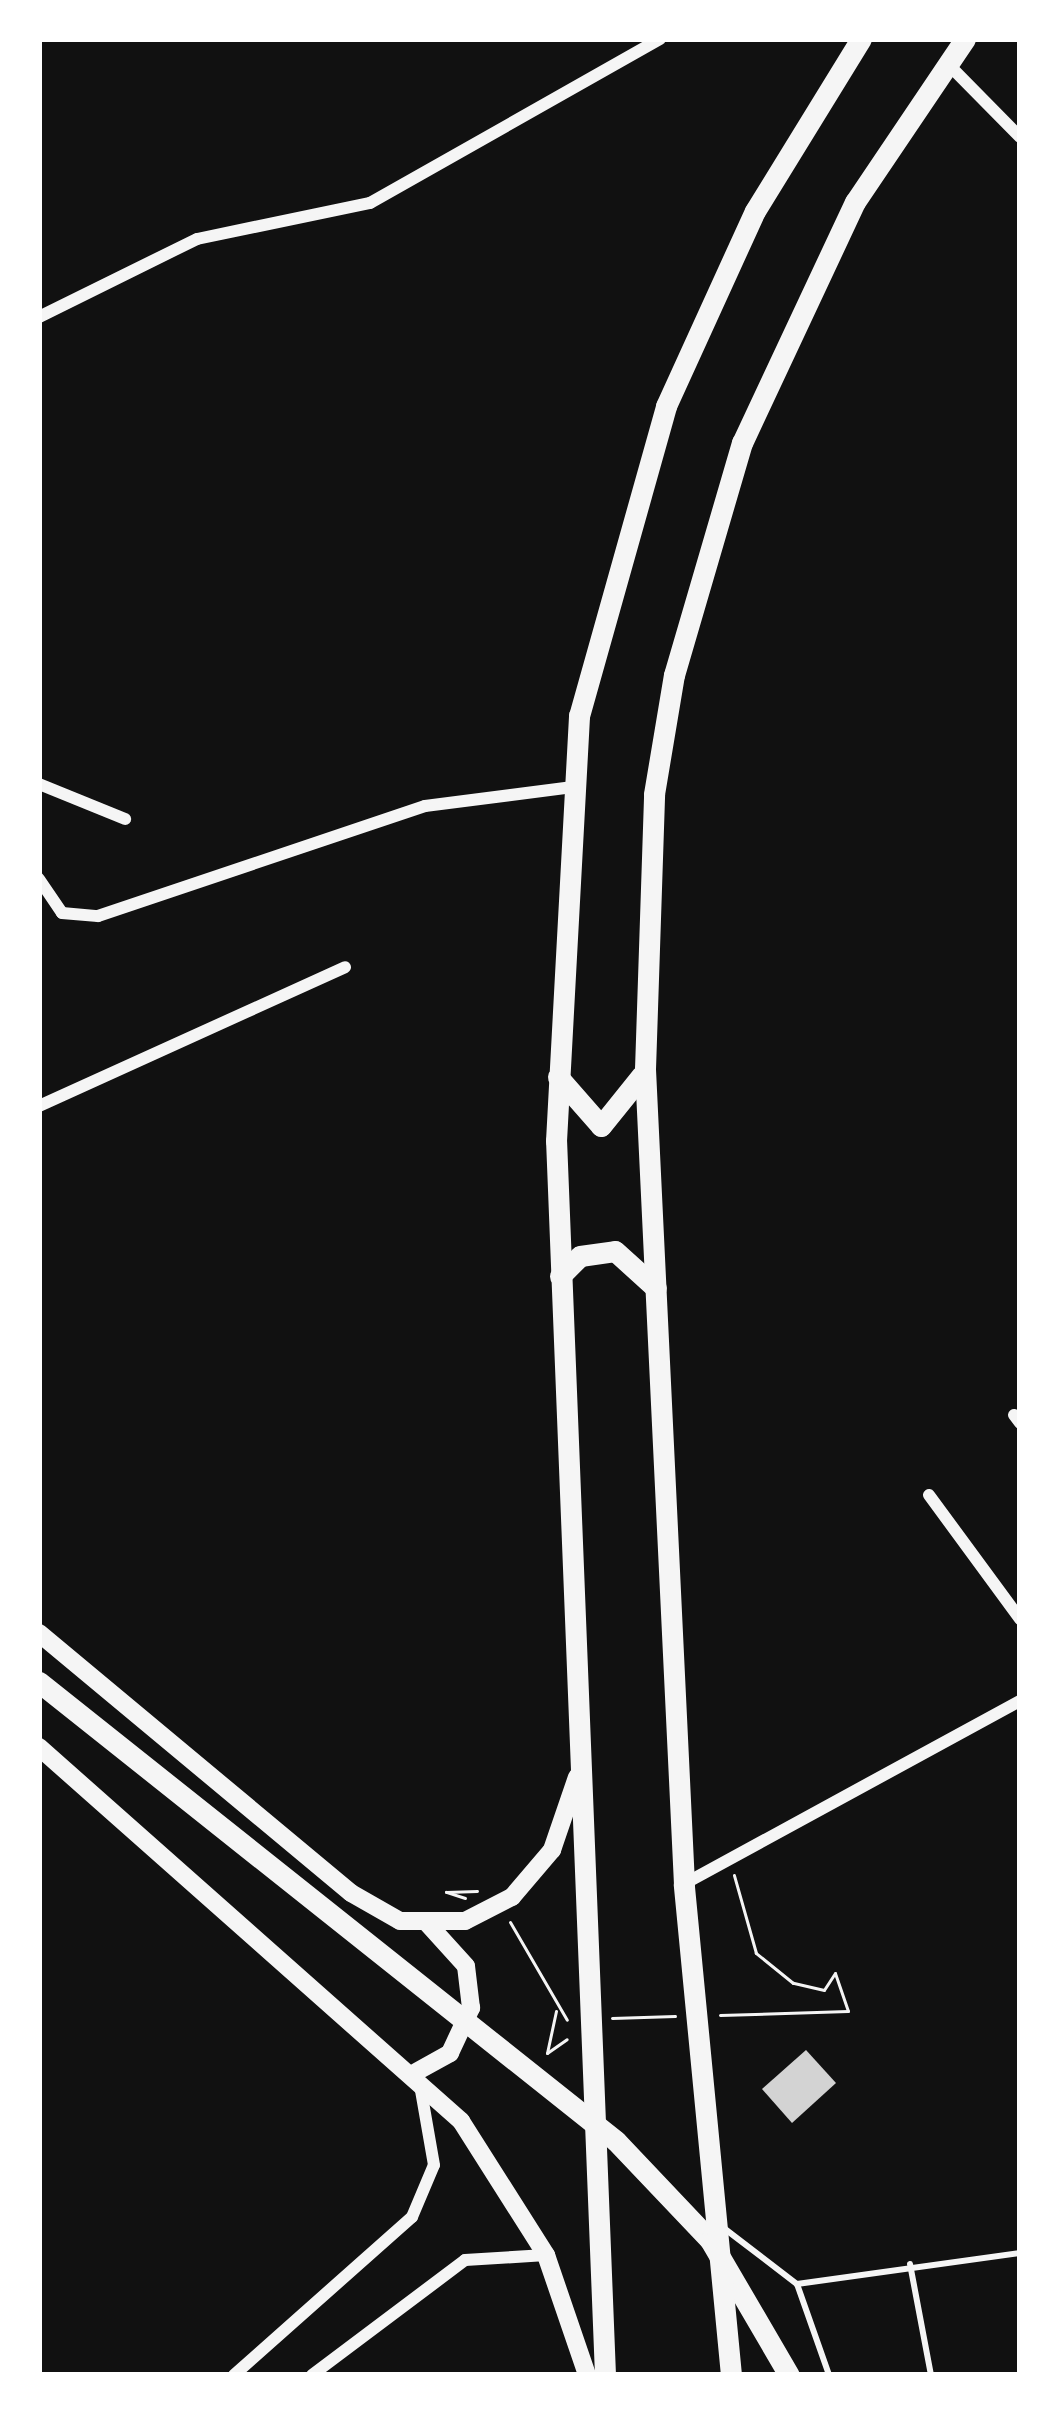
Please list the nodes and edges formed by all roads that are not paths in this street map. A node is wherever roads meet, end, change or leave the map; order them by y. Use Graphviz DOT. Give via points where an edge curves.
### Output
graph roads {
  1 [pos="660,39"];
  2 [pos="861,39"];
  3 [pos="965,39"];
  4 [pos="947,63"];
  5 [pos="1020,137"];
  6 [pos="39,317"];
  7 [pos="39,784"];
  8 [pos="573,787"];
  9 [pos="124,819"];
  10 [pos="39,880"];
  11 [pos="345,967"];
  12 [pos="645,1069"];
  13 [pos="558,1076"];
  14 [pos="39,1106"];
  15 [pos="560,1276"];
  16 [pos="656,1288"];
  17 [pos="929,1495"];
  18 [pos="1020,1619"];
  19 [pos="39,1633"];
  20 [pos="39,1682"];
  21 [pos="1020,1701"];
  22 [pos="39,1747"];
  23 [pos="578,1777"];
  24 [pos="684,1884"];
  25 [pos="427,1923"];
  26 [pos="416,2072"];
  27 [pos="713,2222"];
  28 [pos="1020,2253"];
  29 [pos="546,2255"];
  30 [pos="910,2264"];
  31 [pos="797,2284"];
  32 [pos="234,2375"];
  33 [pos="312,2375"];
  34 [pos="587,2375"];
  35 [pos="605,2375"];
  36 [pos="731,2375"];
  37 [pos="789,2375"];
  38 [pos="829,2375"];
  39 [pos="931,2375"];
  1 -- 6 [label="street" via="370,203 197,239"];
  2 -- 8 [label="highway" via="755,211 666,406 602,611"];
  3 -- 4 [label="highway"];
  4 -- 5 [label="street"];
  4 -- 12 [label="highway" via="793,320 704,557 654,794"];
  7 -- 9 [label="street"];
  8 -- 10 [label="street" via="425,806 98,916 62,913"];
  8 -- 13 [label="highway"];
  11 -- 14 [label="street"];
  12 -- 13 [label="highway" via="601,1126"];
  12 -- 16 [label="highway"];
  13 -- 15 [label="highway"];
  15 -- 16 [label="highway" via="580,1256 615,1251"];
  15 -- 23 [label="highway"];
  16 -- 24 [label="highway"];
  17 -- 18 [label="street"];
  19 -- 25 [label="highway" via="351,1893 382,1914"];
  20 -- 37 [label="highway" via="616,2141 710,2240"];
  21 -- 24 [label="street"];
  22 -- 26 [label="highway"];
  23 -- 25 [label="highway" via="527,1883 475,1918"];
  23 -- 35 [label="highway"];
  24 -- 27 [label="highway"];
  25 -- 26 [label="highway" via="466,1966 471,2008 457,2046"];
  26 -- 29 [label="highway" via="461,2121"];
  26 -- 32 [label="street" via="434,2135 419,2205"];
  27 -- 31 [label="lane"];
  27 -- 36 [label="highway"];
  28 -- 30 [label="lane"];
  29 -- 33 [label="street" via="465,2260"];
  29 -- 34 [label="highway"];
  30 -- 31 [label="lane"];
  30 -- 39 [label="lane"];
  31 -- 38 [label="lane"];
}
